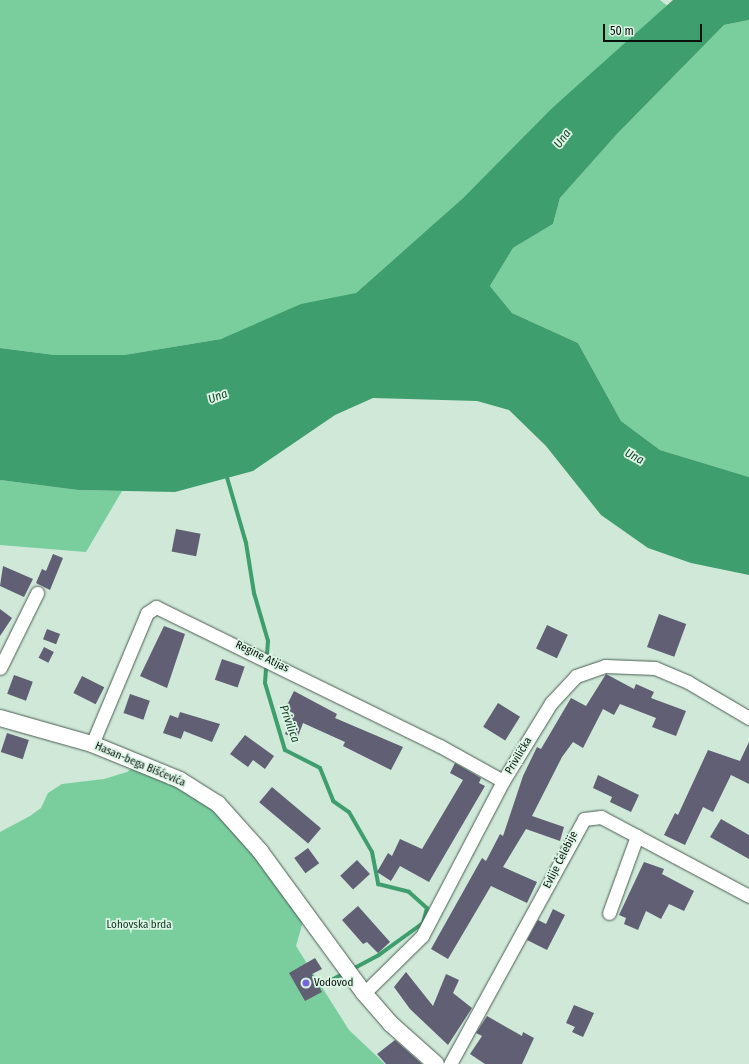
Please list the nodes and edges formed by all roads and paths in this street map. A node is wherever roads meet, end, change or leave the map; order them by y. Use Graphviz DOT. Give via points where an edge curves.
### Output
graph roads {
  1 [pos="37,593"];
  2 [pos="0,668"];
  3 [pos="0,718"];
  4 [pos="749,718"];
  5 [pos="92,744"];
  6 [pos="503,781"];
  7 [pos="637,836"];
  8 [pos="749,896"];
  9 [pos="609,913"];
  10 [pos="364,993"];
  11 [pos="436,1064"];
  12 [pos="450,1064"];
  1 -- 2 [label="street"];
  3 -- 5 [label="street, Hasan-bega Bišćevića"];
  4 -- 6 [label="street, Privilička" via="688,682 655,668 621,665 592,669 566,684 551,703"];
  5 -- 6 [label="street, Regine Atijas" via="147,613 156,607 440,746"];
  5 -- 10 [label="street, Hasan-bega Bišćevića" via="180,780 218,804 260,851"];
  6 -- 10 [label="street, Privilička" via="422,936"];
  7 -- 8 [label="street, Evlije Čelebije"];
  7 -- 9 [label="street"];
  7 -- 12 [label="street, Evlije Čelebije" via="601,817 588,816 580,823 523,934"];
  10 -- 11 [label="street" via="391,1024"];
}
